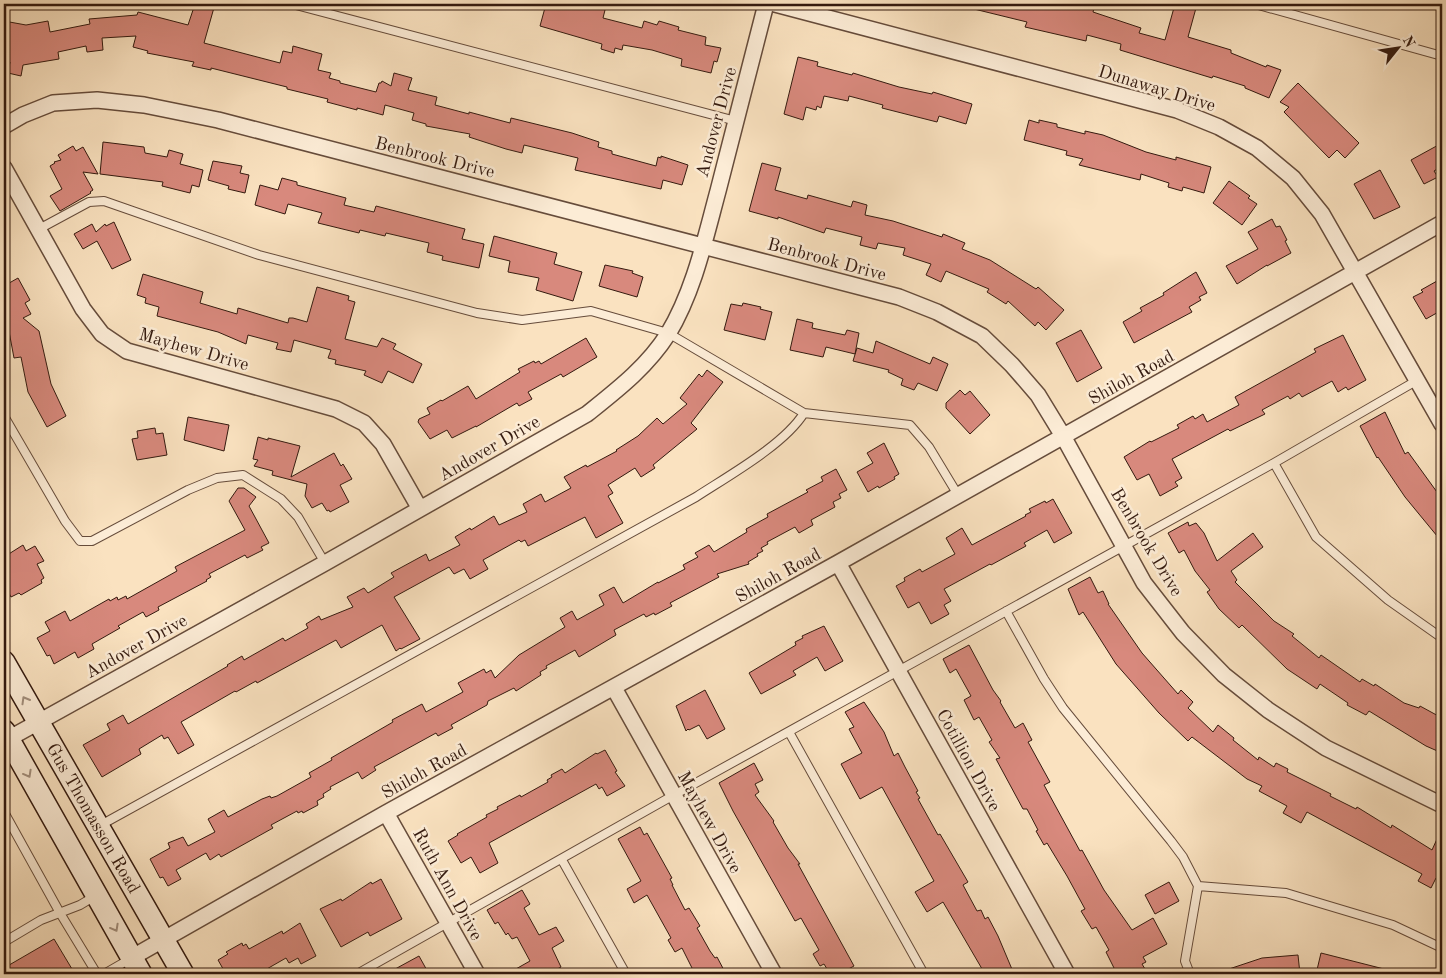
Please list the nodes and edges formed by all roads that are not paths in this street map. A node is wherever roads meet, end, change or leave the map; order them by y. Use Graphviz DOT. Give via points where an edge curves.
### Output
graph roads {
  1 [pos="292,4"];
  2 [pos="766,4"];
  3 [pos="775,4"];
  4 [pos="1255,4"];
  5 [pos="1442,56"];
  6 [pos="736,121"];
  7 [pos="4,126"];
  8 [pos="4,168"];
  9 [pos="1442,223"];
  10 [pos="39,229"];
  11 [pos="704,245"];
  12 [pos="1357,272"];
  13 [pos="668,333"];
  14 [pos="1416,381"];
  15 [pos="804,413"];
  16 [pos="4,416"];
  17 [pos="1442,424"];
  18 [pos="1063,436"];
  19 [pos="1274,463"];
  20 [pos="958,494"];
  21 [pos="420,509"];
  22 [pos="1124,546"];
  23 [pos="325,563"];
  24 [pos="838,563"];
  25 [pos="1006,611"];
  26 [pos="1442,638"];
  27 [pos="4,662"];
  28 [pos="898,671"];
  29 [pos="614,688"];
  30 [pos="38,722"];
  31 [pos="789,732"];
  32 [pos="5,737"];
  33 [pos="674,795"];
  34 [pos="1442,805"];
  35 [pos="4,812"];
  36 [pos="386,813"];
  37 [pos="98,827"];
  38 [pos="562,860"];
  39 [pos="1198,886"];
  40 [pos="96,895"];
  41 [pos="60,913"];
  42 [pos="449,923"];
  43 [pos="162,940"];
  44 [pos="4,942"];
  45 [pos="1442,948"];
  46 [pos="136,966"];
  47 [pos="97,974"];
  48 [pos="104,974"];
  49 [pos="183,974"];
  50 [pos="357,974"];
  51 [pos="477,974"];
  52 [pos="626,974"];
  53 [pos="774,974"];
  54 [pos="924,974"];
  55 [pos="1067,974"];
  56 [pos="1190,974"];
  1 -- 6 [label="lane"];
  2 -- 6 [label="street, Andover Drive"];
  3 -- 12 [label="street, Dunaway Drive" via="1177,110 1218,127 1257,148 1293,178 1322,214"];
  4 -- 5 [label="lane"];
  6 -- 11 [label="street, Andover Drive"];
  7 -- 11 [label="street, Benbrook Drive" via="54,104 97,100 144,106 227,123"];
  8 -- 10 [label="street, Mayhew Drive"];
  9 -- 12 [label="street, Shiloh Road"];
  10 -- 13 [label="lane" via="88,202 104,202 259,255 477,313 522,320 591,311"];
  10 -- 21 [label="street, Mayhew Drive" via="83,309 102,334 127,350 336,409 364,423 383,444"];
  11 -- 13 [label="street, Andover Drive" via="690,289"];
  11 -- 18 [label="street, Benbrook Drive" via="899,297 937,312 982,336 1012,365 1038,395"];
  12 -- 14 [label="street, Dunaway Drive"];
  12 -- 18 [label="street, Shiloh Road"];
  13 -- 15 [label="lane"];
  13 -- 21 [label="street, Andover Drive" via="653,356 625,384 587,414"];
  14 -- 17 [label="street, Dunaway Drive"];
  14 -- 19 [label="lane"];
  15 -- 20 [label="lane" via="910,425 929,447"];
  15 -- 37 [label="lane" via="796,425 756,458 696,497"];
  16 -- 23 [label="lane" via="80,541 92,541 216,478 244,475 281,499 298,517"];
  18 -- 20 [label="street, Shiloh Road"];
  18 -- 22 [label="street, Benbrook Drive"];
  19 -- 22 [label="lane"];
  19 -- 26 [label="lane" via="1316,537 1388,600"];
  20 -- 24 [label="street, Shiloh Road"];
  21 -- 23 [label="street, Andover Drive"];
  22 -- 25 [label="lane"];
  22 -- 34 [label="street, Benbrook Drive" via="1144,582 1182,633 1224,675 1268,710 1326,748"];
  23 -- 30 [label="street, Andover Drive"];
  24 -- 28 [label="street, Cotillion Drive"];
  24 -- 29 [label="street, Shiloh Road"];
  25 -- 28 [label="lane"];
  25 -- 39 [label="lane" via="1063,708 1171,841"];
  30 -- 27 [label="main road, Gus Thomasson Road, one-way"];
  28 -- 31 [label="lane"];
  28 -- 55 [label="street, Cotillion Drive"];
  29 -- 33 [label="street, Mayhew Drive"];
  29 -- 36 [label="street, Shiloh Road"];
  30 -- 32 [label="street, Andover Drive"];
  30 -- 37 [label="main road, Gus Thomasson Road"];
  31 -- 33 [label="lane"];
  31 -- 54 [label="lane"];
  32 -- 40 [label="main road, Gus Thomasson Road, one-way"];
  33 -- 38 [label="lane"];
  33 -- 53 [label="street, Mayhew Drive"];
  35 -- 41 [label="lane"];
  36 -- 42 [label="street, Ruth Ann Drive"];
  36 -- 43 [label="street, Shiloh Road"];
  37 -- 43 [label="main road, Gus Thomasson Road"];
  38 -- 42 [label="lane"];
  38 -- 52 [label="lane"];
  39 -- 45 [label="lane" via="1286,893 1393,925"];
  39 -- 56 [label="lane" via="1185,961"];
  40 -- 41 [label="lane"];
  40 -- 46 [label="main road, Gus Thomasson Road, one-way"];
  41 -- 44 [label="lane" via="41,920"];
  41 -- 47 [label="lane"];
  42 -- 50 [label="lane"];
  42 -- 51 [label="street, Ruth Ann Drive"];
  43 -- 46 [label="street, Shiloh Road"];
  43 -- 49 [label="main road, Gus Thomasson Road"];
  46 -- 48 [label="lane"];
}
